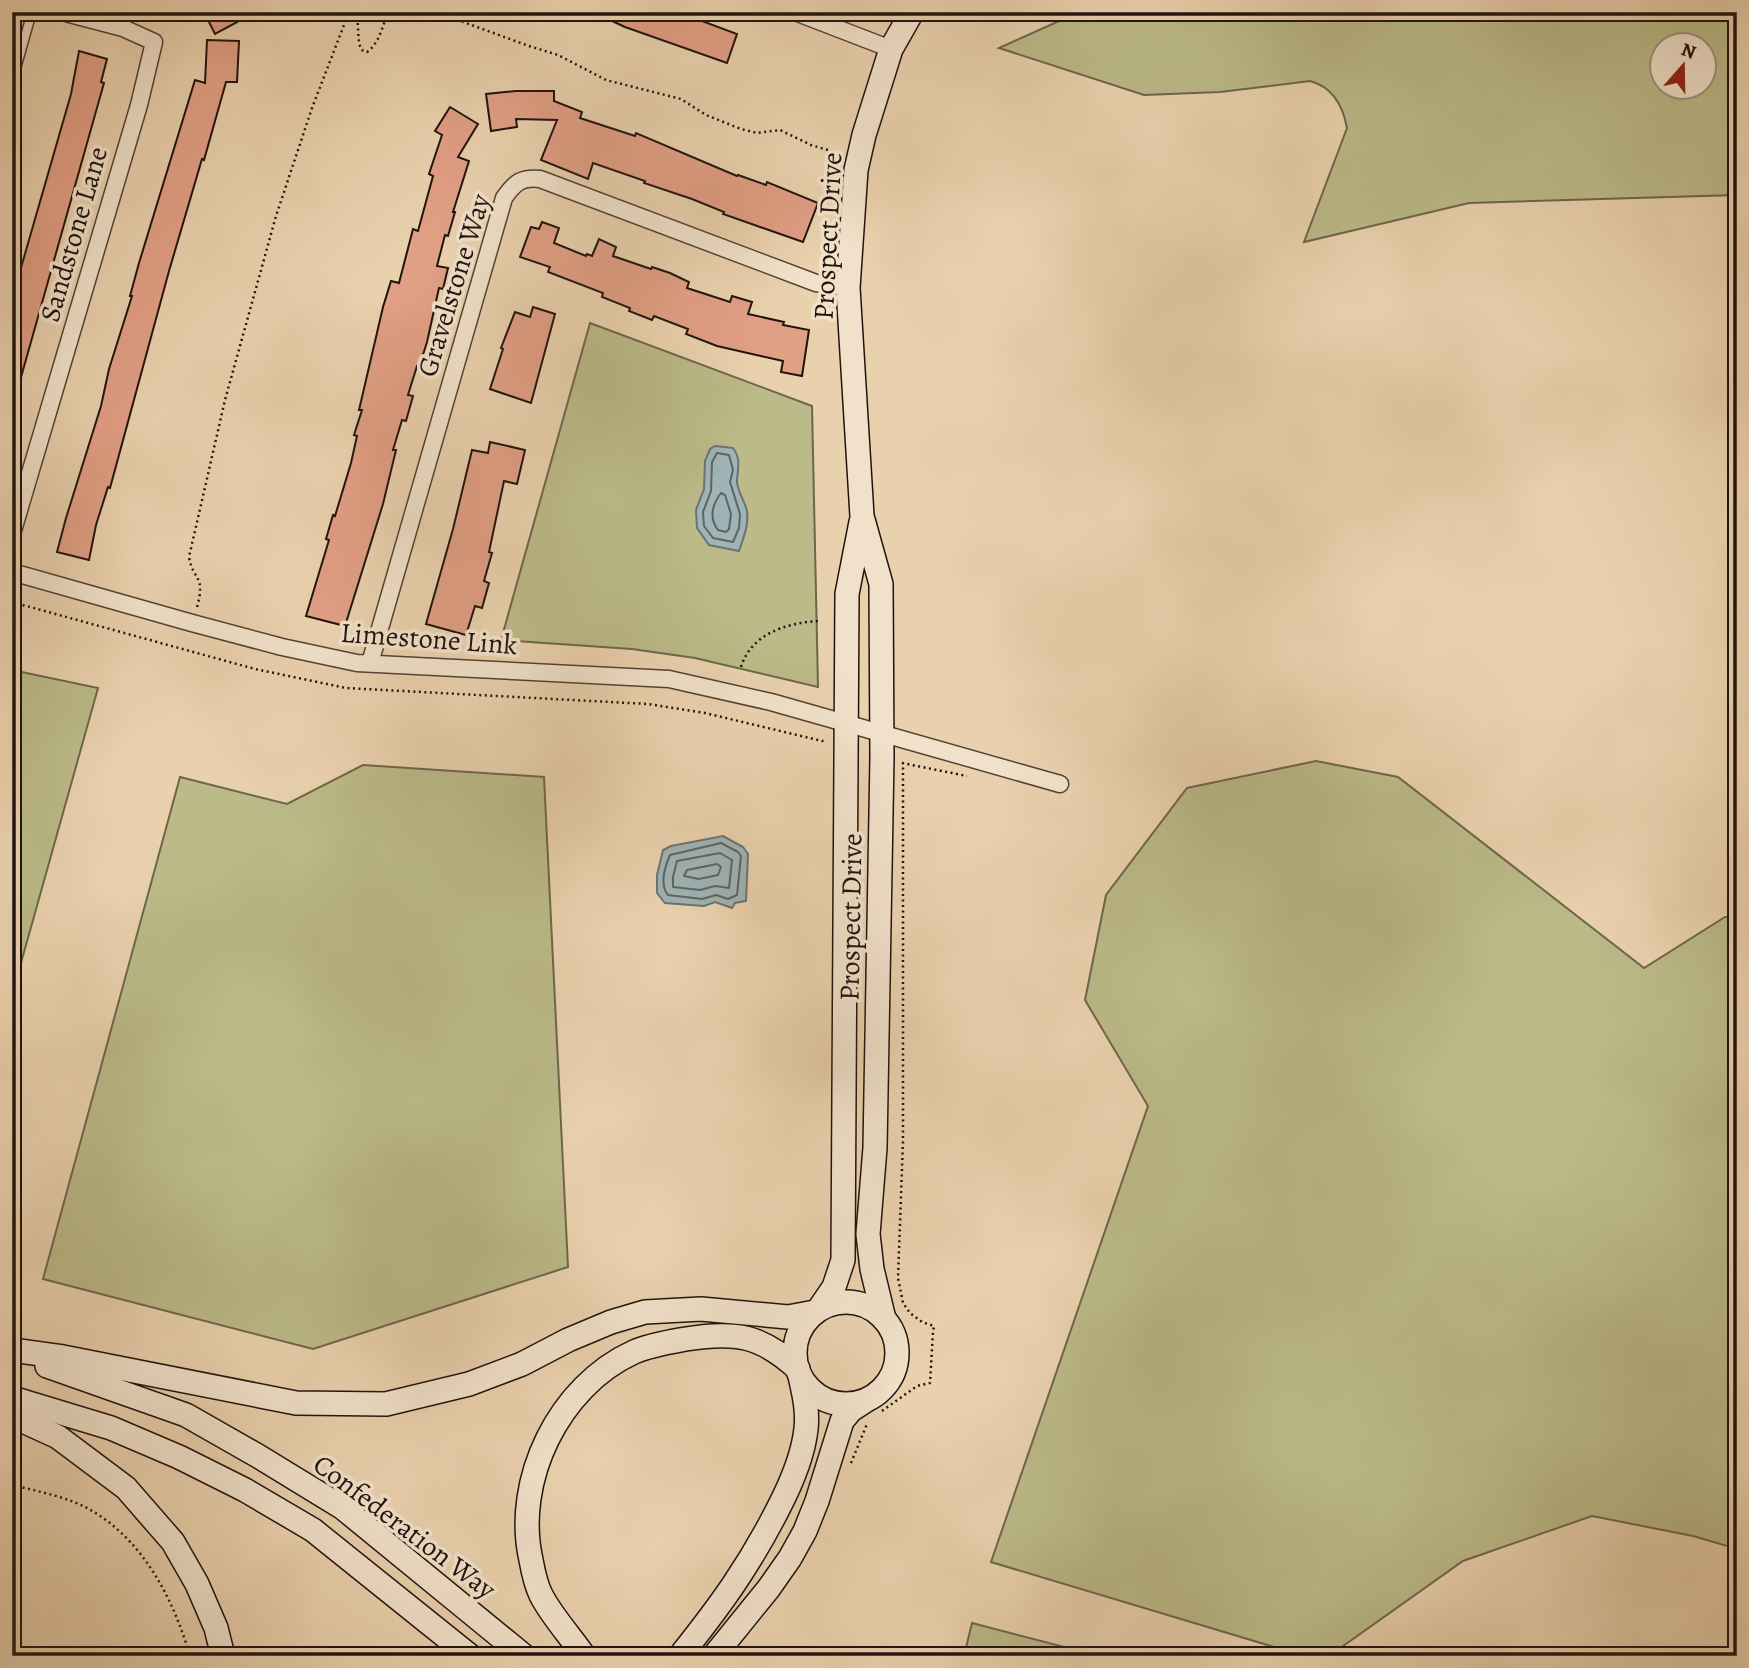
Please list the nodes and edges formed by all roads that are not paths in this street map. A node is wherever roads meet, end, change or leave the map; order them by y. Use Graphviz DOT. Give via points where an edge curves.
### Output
graph roads {
  1 [pos="32,12"];
  2 [pos="62,12"];
  3 [pos="795,12"];
  4 [pos="912,12"];
  5 [pos="125,20"];
  6 [pos="891,49"];
  7 [pos="12,83"];
  8 [pos="848,288"];
  9 [pos="862,516"];
  10 [pos="12,534"];
  11 [pos="12,572"];
  12 [pos="370,663"];
  13 [pos="847,724"];
  14 [pos="881,734"];
  15 [pos="1060,784"];
  16 [pos="817,1310"];
  17 [pos="884,1320"];
  18 [pos="12,1350"];
  19 [pos="12,1357"];
  20 [pos="799,1372"];
  21 [pos="12,1398"];
  22 [pos="866,1400"];
  23 [pos="12,1416"];
  24 [pos="223,1656"];
  25 [pos="470,1656"];
  26 [pos="524,1656"];
  27 [pos="584,1656"];
  28 [pos="680,1656"];
  29 [pos="714,1656"];
  1 -- 7 [label="lane"];
  2 -- 5 [label="street, Sandstone Lane"];
  3 -- 6 [label="street"];
  4 -- 6 [label="street, Prospect Drive"];
  5 -- 10 [label="street, Sandstone Lane" via="154,42"];
  6 -- 8 [label="street, Prospect Drive" via="856,170"];
  8 -- 9 [label="street, Prospect Drive"];
  8 -- 12 [label="street, Gravelstone Way" via="816,284 540,179 517,181 504,198"];
  9 -- 13 [label="street, Prospect Drive" via="847,594"];
  9 -- 14 [label="street, Prospect Drive" via="881,584"];
  11 -- 12 [label="street, Limestone Link" via="317,655"];
  12 -- 13 [label="street, Limestone Link" via="669,680"];
  13 -- 14 [label="street, Limestone Link"];
  13 -- 16 [label="street, Prospect Drive" via="843,1260 834,1287"];
  14 -- 15 [label="street, Limestone Link"];
  14 -- 17 [label="street, Prospect Drive" via="875,1148 867,1234"];
  16 -- 17 [label="street" via="848,1301 863,1304"];
  16 -- 18 [label="street" via="788,1317 701,1309 645,1312 611,1322 469,1384 386,1404 296,1403"];
  16 -- 20 [label="street" via="799,1331 795,1346"];
  17 -- 22 [label="street" via="894,1335 896,1366 890,1380"];
  19 -- 26 [label="street, Confederation Way" via="186,1415 258,1456 343,1508"];
  20 -- 22 [label="street" via="821,1398 851,1404"];
  20 -- 27 [label="street" via="782,1354 760,1341 700,1337 634,1352 599,1374 573,1400 537,1464 526,1520 530,1559 541,1596"];
  20 -- 28 [label="street" via="806,1399 806,1430 791,1483 744,1572"];
  21 -- 25 [label="street, Confederation Way" via="111,1428 245,1490 313,1530"];
  22 -- 29 [label="street" via="842,1421 817,1501 790,1558"];
  23 -- 24 [label="street" via="58,1437 126,1488 173,1542 197,1584"];
}
